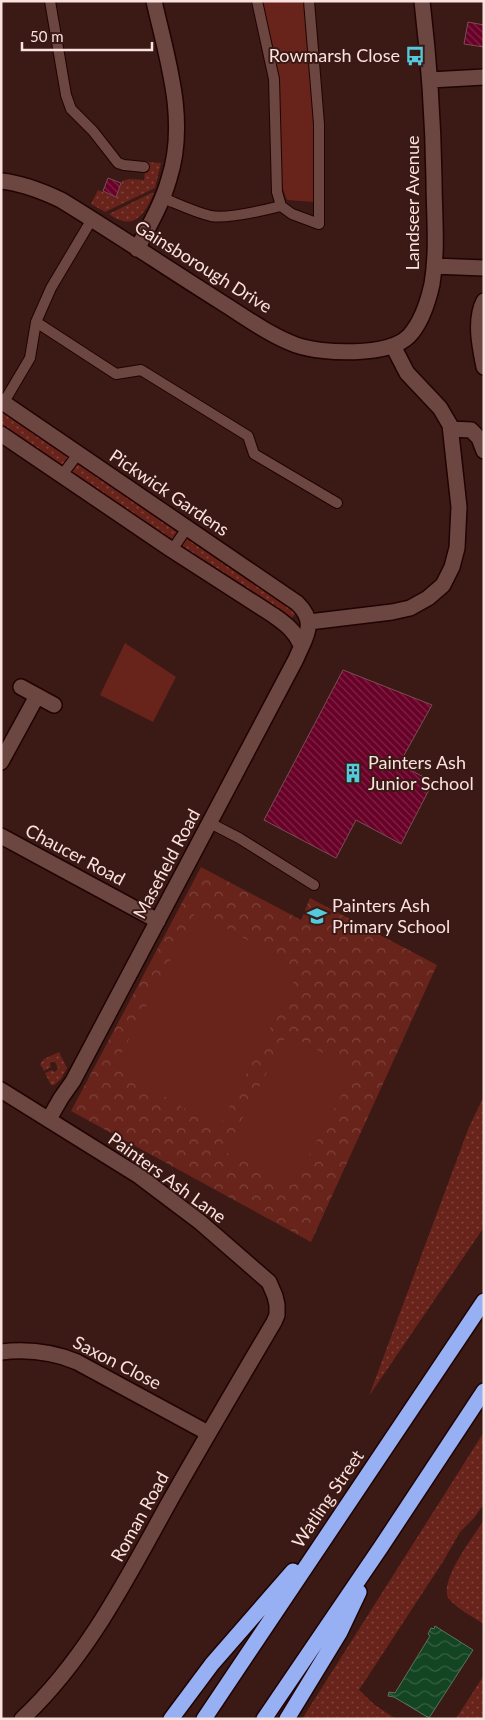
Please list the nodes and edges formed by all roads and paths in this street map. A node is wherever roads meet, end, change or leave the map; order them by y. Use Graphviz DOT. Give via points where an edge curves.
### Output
graph roads {
  1 [pos="50,1"];
  2 [pos="154,1"];
  3 [pos="258,1"];
  4 [pos="309,1"];
  5 [pos="422,1"];
  6 [pos="484,77"];
  7 [pos="430,80"];
  8 [pos="144,167"];
  9 [pos="1,181"];
  10 [pos="162,198"];
  11 [pos="281,206"];
  12 [pos="92,219"];
  13 [pos="137,249"];
  14 [pos="434,266"];
  15 [pos="484,268"];
  16 [pos="484,301"];
  17 [pos="36,322"];
  18 [pos="393,346"];
  19 [pos="484,367"];
  20 [pos="3,401"];
  21 [pos="451,429"];
  22 [pos="1,434"];
  23 [pos="484,451"];
  24 [pos="78,454"];
  25 [pos="62,476"];
  26 [pos="337,503"];
  27 [pos="187,528"];
  28 [pos="172,550"];
  29 [pos="309,622"];
  30 [pos="301,646"];
  31 [pos="21,687"];
  32 [pos="37,696"];
  33 [pos="54,705"];
  34 [pos="1,762"];
  35 [pos="210,823"];
  36 [pos="1,836"];
  37 [pos="314,885"];
  38 [pos="158,921"];
  39 [pos="1,1090"];
  40 [pos="49,1119"];
  41 [pos="484,1301"];
  42 [pos="274,1322"];
  43 [pos="1,1352"];
  44 [pos="484,1391"];
  45 [pos="208,1433"];
  46 [pos="334,1522"];
  47 [pos="380,1547"];
  48 [pos="22,1719"];
  49 [pos="171,1719"];
  50 [pos="204,1719"];
  51 [pos="264,1719"];
  52 [pos="287,1719"];
  1 -- 8 [label="lane" via="70,107 118,163"];
  2 -- 10 [label="street" via="173,85 177,120 174,162"];
  3 -- 11 [label="lane" via="274,78 277,188"];
  4 -- 11 [label="lane" via="319,124 319,224 292,214"];
  5 -- 7 [label="street, Landseer Avenue"];
  6 -- 7 [label="street"];
  7 -- 14 [label="street, Landseer Avenue"];
  9 -- 12 [label="street, Gainsborough Drive" via="50,195"];
  10 -- 11 [label="lane" via="215,216"];
  10 -- 13 [label="street"];
  12 -- 13 [label="street, Gainsborough Drive"];
  12 -- 17 [label="lane" via="51,288"];
  13 -- 18 [label="street, Gainsborough Drive" via="296,345 351,351"];
  14 -- 15 [label="street"];
  14 -- 18 [label="street, Landseer Avenue" via="420,319 409,336"];
  16 -- 19 [label="street" via="479,332"];
  17 -- 20 [label="lane" via="30,358"];
  17 -- 26 [label="lane" via="116,374 141,370 248,436 254,454"];
  18 -- 21 [label="street" via="407,373 440,408"];
  20 -- 24 [label="street, Pickwick Gardens"];
  21 -- 23 [label="street" via="471,430 479,438"];
  21 -- 29 [label="street" via="459,513 455,557 443,585 422,602 403,610"];
  22 -- 25 [label="street"];
  24 -- 25 [label="lane"];
  24 -- 27 [label="street, Pickwick Gardens"];
  25 -- 28 [label="street"];
  27 -- 28 [label="lane"];
  27 -- 29 [label="street, Pickwick Gardens" via="297,603"];
  28 -- 30 [label="street" via="288,626"];
  29 -- 30 [label="street, Masefield Road"];
  30 -- 35 [label="street, Masefield Road"];
  31 -- 32 [label="street"];
  32 -- 33 [label="street"];
  32 -- 34 [label="street"];
  35 -- 37 [label="lane"];
  35 -- 38 [label="street, Masefield Road"];
  36 -- 38 [label="street, Chaucer Road"];
  38 -- 40 [label="street, Masefield Road" via="73,1081"];
  39 -- 40 [label="street, Painters Ash Lane"];
  40 -- 42 [label="street, Painters Ash Lane" via="157,1189 267,1279 275,1296 277,1310"];
  41 -- 46 [label="highway, Watling Street"];
  42 -- 45 [label="street, Roman Road"];
  43 -- 45 [label="street, Saxon Close" via="42,1352 77,1362"];
  44 -- 47 [label="highway"];
  45 -- 48 [label="street, Roman Road" via="89,1640 52,1689"];
  46 -- 49 [label="highway" via="212,1664"];
  46 -- 50 [label="highway, Watling Street"];
  47 -- 51 [label="highway"];
  47 -- 52 [label="highway" via="340,1632"];
}
